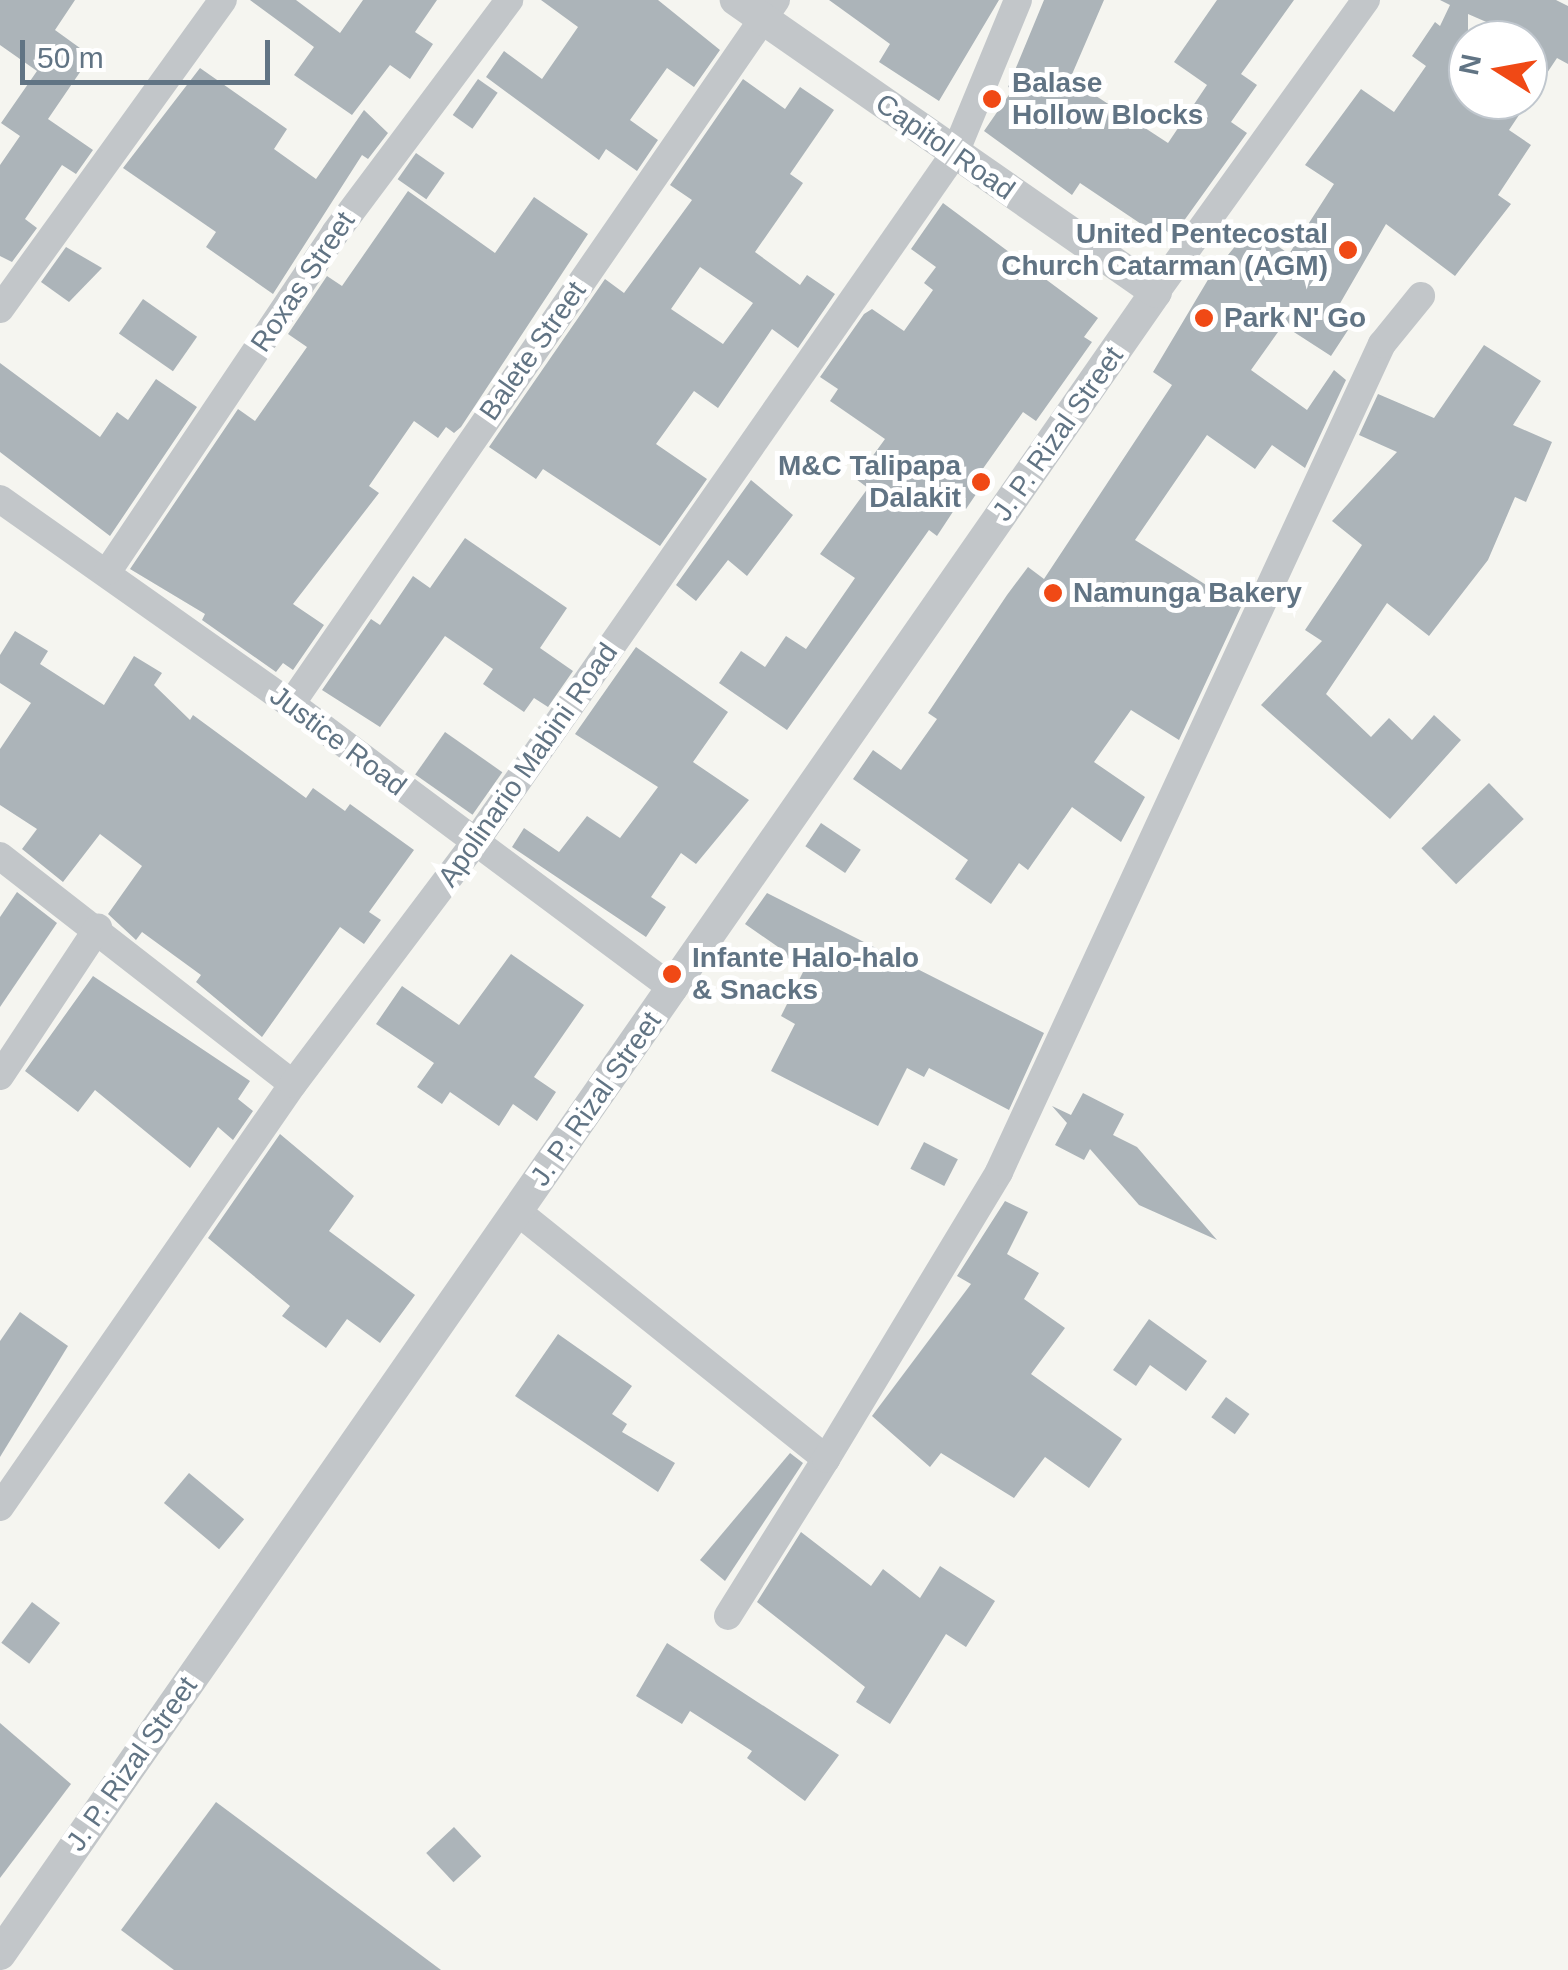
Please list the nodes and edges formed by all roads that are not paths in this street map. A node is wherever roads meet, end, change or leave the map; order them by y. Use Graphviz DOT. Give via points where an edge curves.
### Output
graph roads {
  1 [pos="223,0"];
  2 [pos="509,0"];
  3 [pos="736,0"];
  4 [pos="1018,0"];
  5 [pos="1366,0"];
  6 [pos="771,11"];
  7 [pos="954,154"];
  8 [pos="1156,292"];
  9 [pos="1421,296"];
  10 [pos="0,309"];
  11 [pos="0,499"];
  12 [pos="108,572"];
  13 [pos="292,704"];
  14 [pos="474,845"];
  15 [pos="0,856"];
  16 [pos="98,928"];
  17 [pos="672,988"];
  18 [pos="0,1076"];
  19 [pos="292,1084"];
  20 [pos="518,1212"];
  21 [pos="826,1459"];
  22 [pos="0,1507"];
  23 [pos="728,1616"];
  24 [pos="0,1954"];
  1 -- 10 [label="street"];
  2 -- 12 [label="street, Roxas Street" via="335,233"];
  3 -- 6 [label="street, Capitol Road"];
  4 -- 7 [label="street, Apolinario Mabini Road"];
  5 -- 8 [label="street, J. P. Rizal Street"];
  6 -- 7 [label="street, Capitol Road"];
  6 -- 13 [label="street, Balete Street"];
  7 -- 8 [label="street, Capitol Road"];
  7 -- 14 [label="street, Apolinario Mabini Road"];
  8 -- 17 [label="street, J. P. Rizal Street"];
  9 -- 21 [label="street" via="1382,344 999,1172"];
  11 -- 12 [label="street, Justice Road"];
  12 -- 13 [label="street, Justice Road"];
  13 -- 14 [label="street, Justice Road"];
  14 -- 17 [label="street, Justice Road"];
  14 -- 19 [label="street, Apolinario Mabini Road"];
  15 -- 16 [label="street"];
  16 -- 18 [label="street"];
  16 -- 19 [label="street"];
  17 -- 20 [label="street, J. P. Rizal Street"];
  19 -- 22 [label="street, Apolinario Mabini Road"];
  20 -- 21 [label="street"];
  20 -- 24 [label="street, J. P. Rizal Street"];
  21 -- 23 [label="street"];
}
